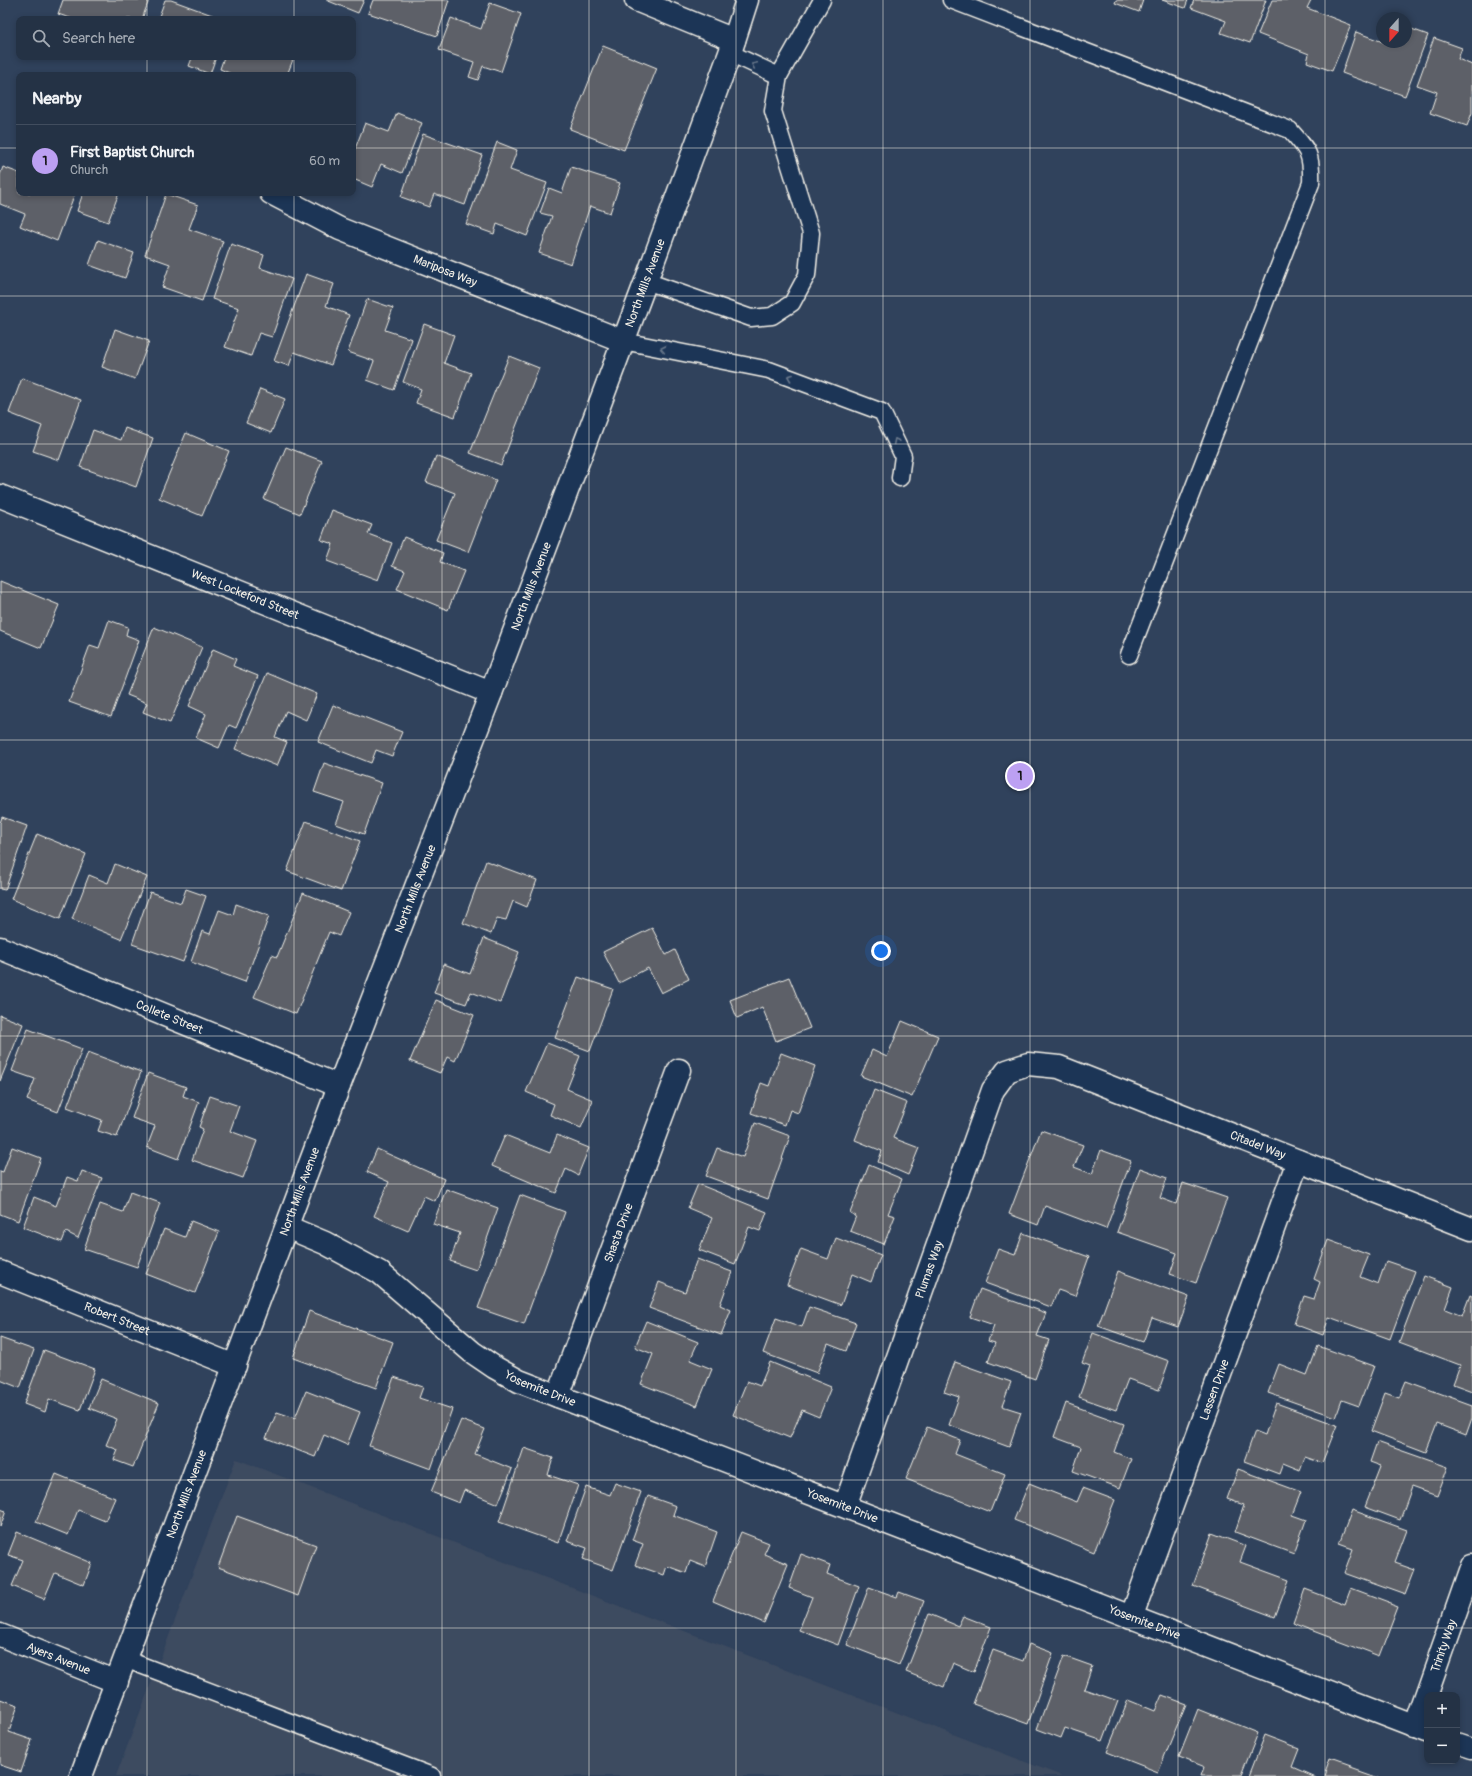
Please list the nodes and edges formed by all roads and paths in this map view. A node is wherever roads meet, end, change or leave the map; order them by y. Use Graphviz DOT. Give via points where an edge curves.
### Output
graph roads {
  1 [pos="636,0"];
  2 [pos="747,0"];
  3 [pos="822,0"];
  4 [pos="951,0"];
  5 [pos="732,46"];
  6 [pos="779,76"];
  7 [pos="277,196"];
  8 [pos="646,280"];
  9 [pos="623,341"];
  10 [pos="900,478"];
  11 [pos="0,496"];
  12 [pos="1129,655"];
  13 [pos="491,692"];
  14 [pos="0,948"];
  15 [pos="1042,1066"];
  16 [pos="679,1070"];
  17 [pos="339,1086"];
  18 [pos="1298,1161"];
  19 [pos="287,1227"];
  20 [pos="1472,1229"];
  21 [pos="0,1272"];
  22 [pos="235,1366"];
  23 [pos="558,1396"];
  24 [pos="845,1506"];
  25 [pos="1472,1565"];
  26 [pos="1131,1618"];
  27 [pos="0,1635"];
  28 [pos="125,1659"];
  29 [pos="117,1682"];
  30 [pos="1421,1729"];
  31 [pos="1460,1744"];
  32 [pos="1472,1748"];
  33 [pos="81,1776"];
  34 [pos="432,1776"];
  1 -- 5 [label="street"];
  2 -- 5 [label="street, North Mills Avenue"];
  3 -- 6 [label="lane"];
  4 -- 12 [label="lane" via="1290,130 1307,149 1312,164 1312,183"];
  6 -- 5 [label="lane, one-way"];
  5 -- 8 [label="street, North Mills Avenue"];
  6 -- 8 [label="lane" via="773,111 811,233 807,275 792,303 772,316 751,318"];
  7 -- 9 [label="street, Mariposa Way" via="340,229"];
  8 -- 9 [label="street, North Mills Avenue"];
  10 -- 9 [label="lane, one-way" via="903,456 882,412 769,370"];
  9 -- 13 [label="street, North Mills Avenue"];
  11 -- 13 [label="street, West Lockeford Street"];
  13 -- 17 [label="street, North Mills Avenue"];
  14 -- 17 [label="street, Collete Street"];
  15 -- 18 [label="street, Citadel Way" via="1059,1067"];
  15 -- 24 [label="street, Plumas Way" via="1028,1064 1007,1071 993,1090"];
  16 -- 23 [label="street, Shasta Drive"];
  17 -- 19 [label="street, North Mills Avenue"];
  18 -- 20 [label="street, Citadel Way"];
  18 -- 26 [label="street, Lassen Drive"];
  19 -- 22 [label="street, North Mills Avenue"];
  19 -- 23 [label="street, Yosemite Drive" via="325,1243 379,1272 472,1352 519,1381"];
  21 -- 22 [label="street, Robert Street"];
  22 -- 28 [label="street, North Mills Avenue"];
  23 -- 24 [label="street, Yosemite Drive"];
  24 -- 26 [label="street, Yosemite Drive"];
  25 -- 30 [label="street, Trinity Way"];
  26 -- 30 [label="street, Yosemite Drive"];
  27 -- 29 [label="street, Ayers Avenue"];
  28 -- 29 [label="street, North Mills Avenue"];
  28 -- 34 [label="lane"];
  29 -- 33 [label="street, North Mills Avenue"];
  31 -- 32 [label="street"];
}
